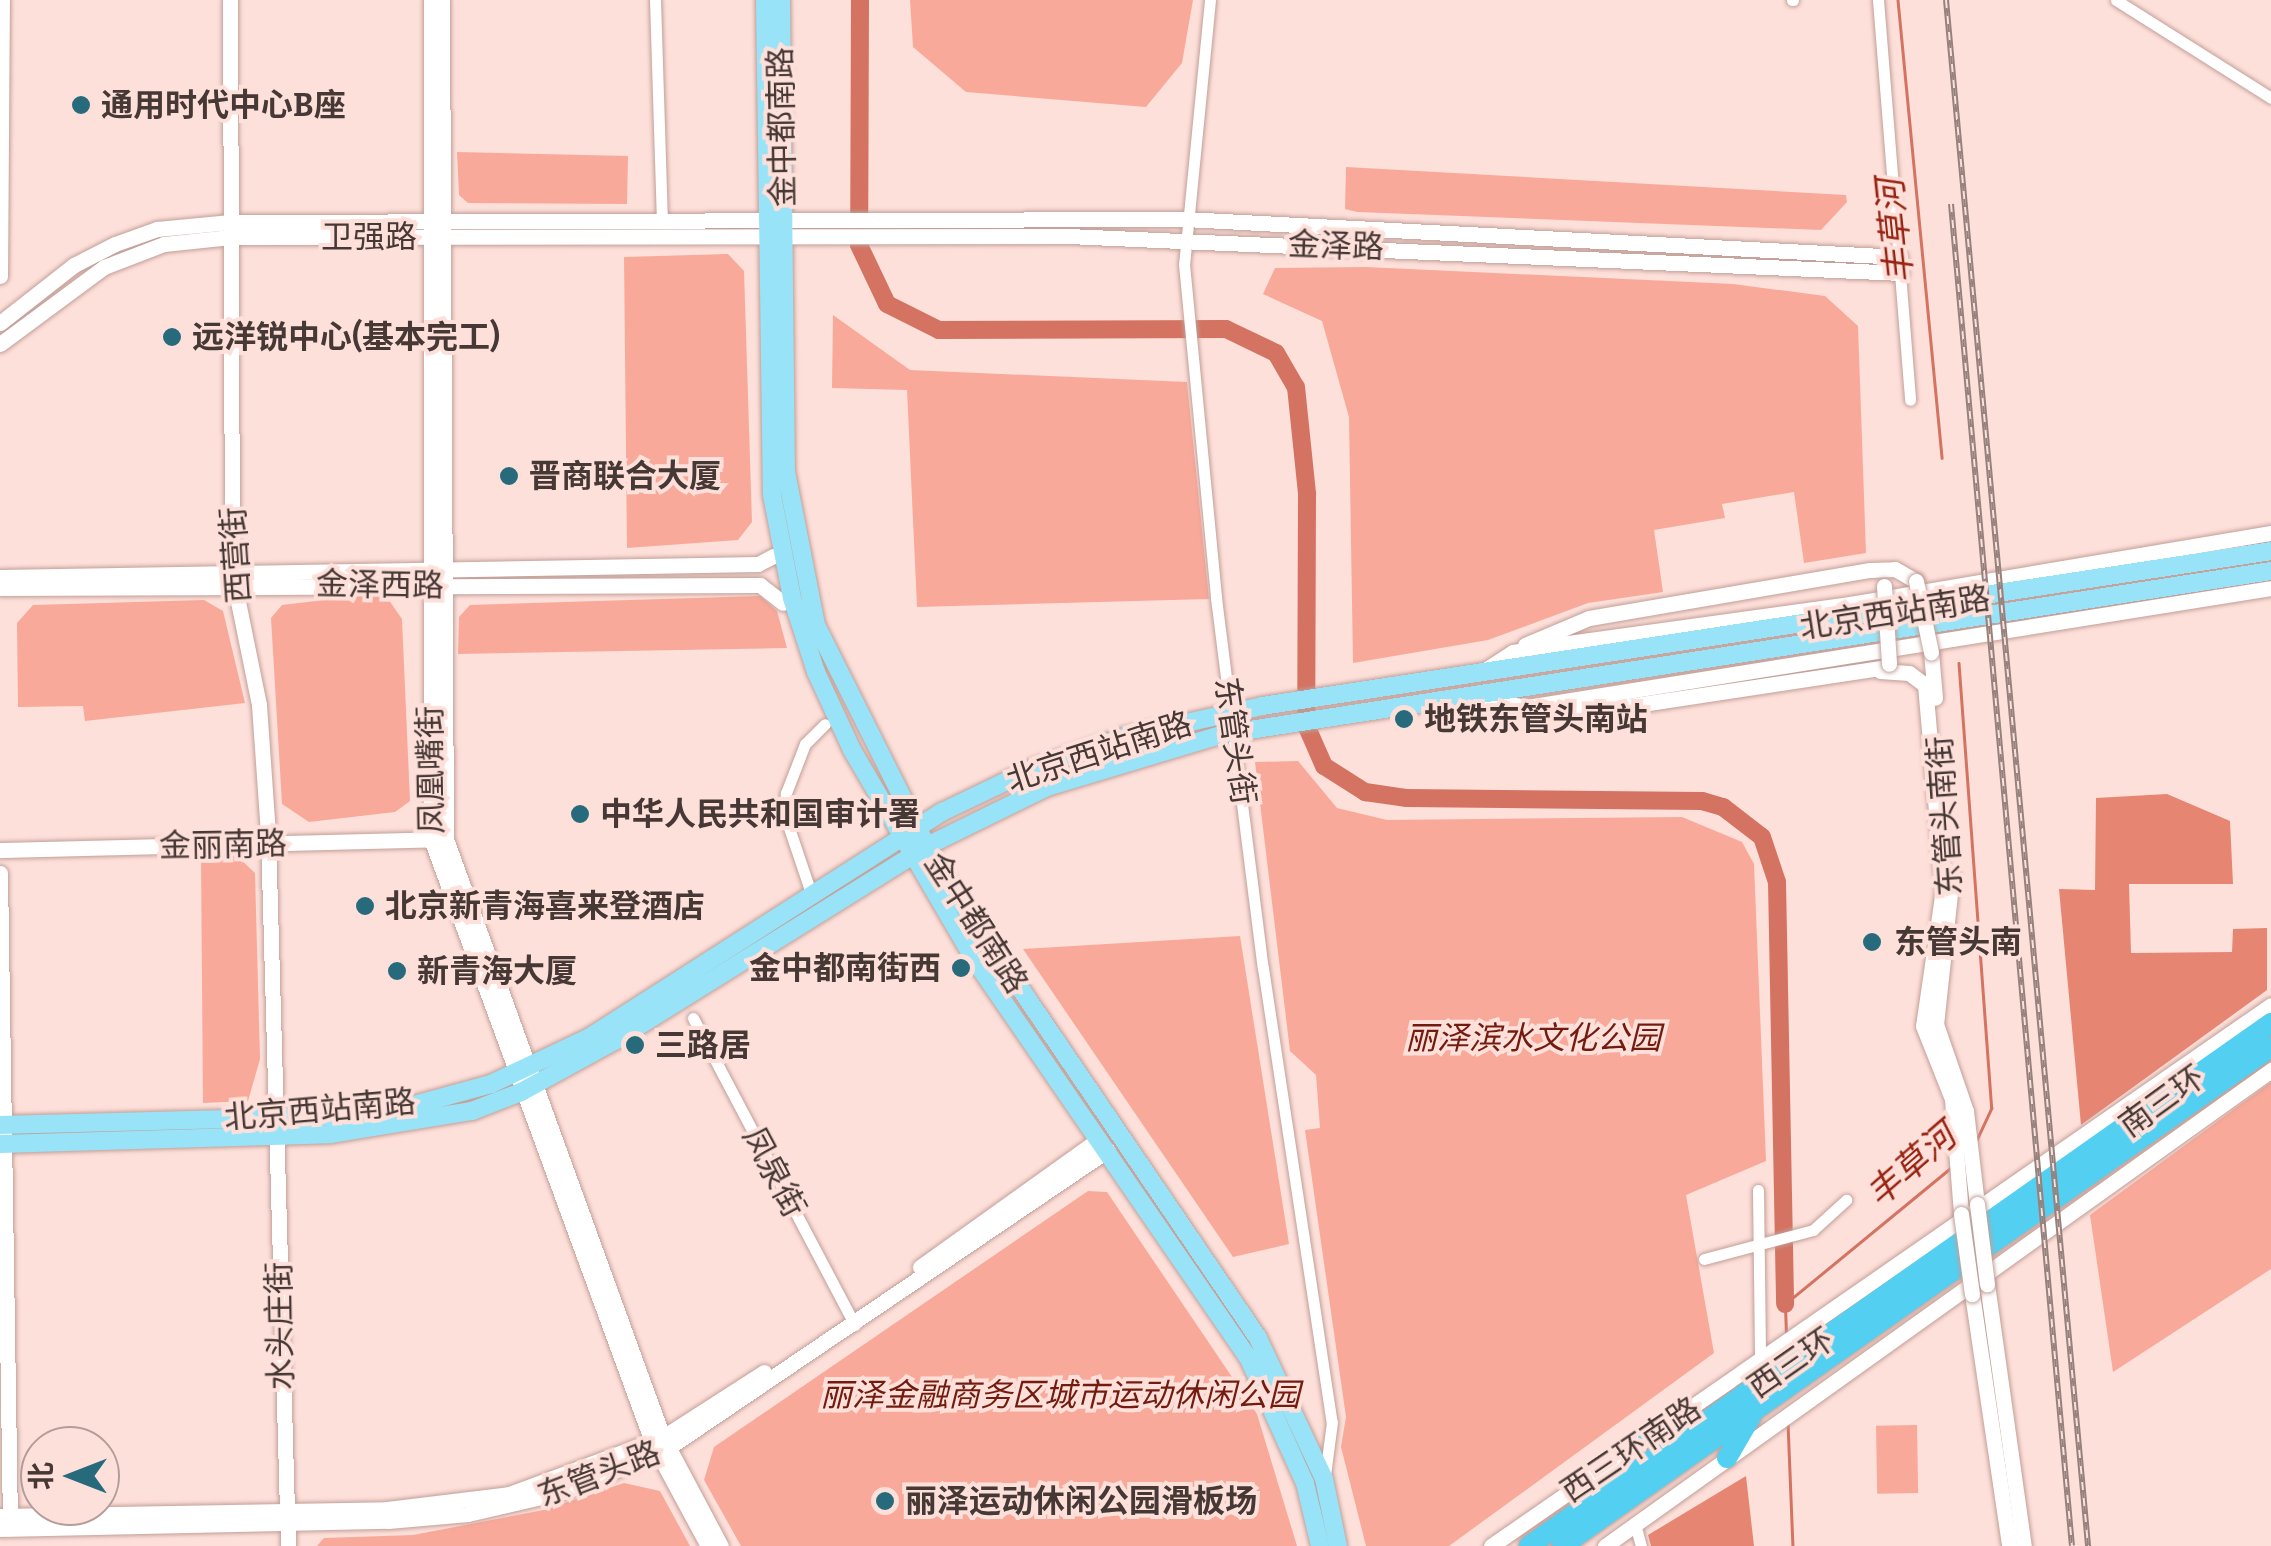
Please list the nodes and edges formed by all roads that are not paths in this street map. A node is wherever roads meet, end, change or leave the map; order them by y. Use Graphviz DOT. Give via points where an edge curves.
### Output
graph roads {
  1 [pos="2,0"];
  2 [pos="230,0"];
  3 [pos="431,0"];
  4 [pos="442,0"];
  5 [pos="655,0"];
  6 [pos="765,0"];
  7 [pos="780,0"];
  8 [pos="1210,0"];
  9 [pos="1878,0"];
  10 [pos="2116,0"];
  11 [pos="2271,98"];
  12 [pos="1185,220"];
  13 [pos="662,222"];
  14 [pos="894,229"];
  15 [pos="230,230"];
  16 [pos="437,230"];
  17 [pos="777,230"];
  18 [pos="1184,240"];
  19 [pos="1900,265"];
  20 [pos="0,276"];
  21 [pos="0,324"];
  22 [pos="0,344"];
  23 [pos="1910,400"];
  24 [pos="2271,533"];
  25 [pos="2271,551"];
  26 [pos="773,556"];
  27 [pos="1874,570"];
  28 [pos="2271,571"];
  29 [pos="435,576"];
  30 [pos="0,577"];
  31 [pos="232,578"];
  32 [pos="0,588"];
  33 [pos="2271,588"];
  34 [pos="784,603"];
  35 [pos="1513,652"];
  36 [pos="1885,668"];
  37 [pos="1472,688"];
  38 [pos="1339,704"];
  39 [pos="1527,706"];
  40 [pos="1231,711"];
  41 [pos="825,724"];
  42 [pos="1234,731"];
  43 [pos="908,832"];
  44 [pos="438,835"];
  45 [pos="268,839"];
  46 [pos="0,842"];
  47 [pos="0,850"];
  48 [pos="919,851"];
  49 [pos="0,873"];
  50 [pos="812,896"];
  51 [pos="2271,1005"];
  52 [pos="692,1018"];
  53 [pos="2271,1023"];
  54 [pos="2271,1048"];
  55 [pos="2271,1070"];
  56 [pos="525,1080"];
  57 [pos="272,1112"];
  58 [pos="3,1134"];
  59 [pos="274,1138"];
  60 [pos="1963,1142"];
  61 [pos="1104,1144"];
  62 [pos="1758,1190"];
  63 [pos="2054,1190"];
  64 [pos="1846,1200"];
  65 [pos="1767,1245"];
  66 [pos="1704,1259"];
  67 [pos="853,1321"];
  68 [pos="1760,1361"];
  69 [pos="1790,1374"];
  70 [pos="1755,1410"];
  71 [pos="1712,1418"];
  72 [pos="1648,1437"];
  73 [pos="660,1446"];
  74 [pos="1727,1458"];
  75 [pos="1654,1470"];
  76 [pos="1324,1479"];
  77 [pos="0,1502"];
  78 [pos="284,1517"];
  79 [pos="4,1521"];
  80 [pos="1635,1524"];
  81 [pos="288,1546"];
  82 [pos="708,1546"];
  83 [pos="722,1546"];
  84 [pos="1320,1546"];
  85 [pos="1338,1546"];
  86 [pos="1491,1546"];
  87 [pos="1530,1546"];
  88 [pos="1562,1546"];
  89 [pos="1605,1546"];
  90 [pos="1641,1546"];
  91 [pos="2009,1546"];
  92 [pos="2024,1546"];
  1 -- 20 [label="street"];
  2 -- 15 [label="street, 西营街"];
  3 -- 16 [label="street, 凤凰嘴街"];
  4 -- 16 [label="street, 凤凰嘴街"];
  5 -- 13 [label="street"];
  6 -- 17 [label="main road, 金中都南路"];
  7 -- 17 [label="main road, 金中都南路"];
  8 -- 12 [label="street, 东管头街"];
  9 -- 19 [label="street"];
  10 -- 11 [label="street"];
  12 -- 14 [label="street, 金泽路"];
  12 -- 18 [label="street, 东管头街"];
  12 -- 19 [label="street, 金泽路"];
  13 -- 16 [label="street, 卫强路"];
  13 -- 17 [label="street, 卫强路"];
  14 -- 17 [label="street, 金泽路"];
  14 -- 18 [label="street, 金泽路"];
  15 -- 16 [label="street, 卫强路"];
  15 -- 21 [label="street, 卫强路" via="157,229 114,244 74,265"];
  15 -- 22 [label="street, 卫强路" via="104,266"];
  15 -- 31 [label="street, 西营街"];
  16 -- 17 [label="street, 卫强路"];
  16 -- 29 [label="street, 凤凰嘴街"];
  17 -- 43 [label="main road, 金中都南路" via="769,442 781,554 816,672"];
  18 -- 19 [label="street, 金泽路"];
  18 -- 40 [label="street, 东管头街"];
  19 -- 23 [label="street"];
  24 -- 35 [label="street"];
  25 -- 37 [label="main road, 北京西站南路"];
  26 -- 29 [label="street, 金泽西路" via="758,564"];
  27 -- 35 [label="street" via="1589,618"];
  27 -- 36 [label="street, bridge" via="1884,586"];
  27 -- 60 [label="street, 东管头南街, bridge" via="1895,569 1916,581 1931,652 1953,906 1936,1024"];
  28 -- 37 [label="main road, 北京西站南路"];
  29 -- 31 [label="street, 金泽西路"];
  29 -- 34 [label="street, 金泽西路" via="760,585"];
  29 -- 44 [label="street, 凤凰嘴街"];
  30 -- 31 [label="street, 金泽西路"];
  31 -- 32 [label="street, 金泽西路"];
  31 -- 45 [label="street, 西营街" via="258,705"];
  33 -- 39 [label="street"];
  35 -- 37 [label="street"];
  36 -- 39 [label="street" via="1589,712"];
  36 -- 60 [label="street, 东管头南街" via="1924,685 1943,889 1923,1026"];
  37 -- 38 [label="main road, 北京西站南路"];
  37 -- 39 [label="street"];
  38 -- 40 [label="main road, 北京西站南路"];
  38 -- 42 [label="main road, 北京西站南路"];
  40 -- 42 [label="street, 东管头街"];
  40 -- 43 [label="main road, 北京西站南路" via="1034,768"];
  41 -- 50 [label="street" via="805,744 786,792 785,816"];
  42 -- 48 [label="main road, 北京西站南路" via="1046,787"];
  42 -- 76 [label="street, 东管头街" via="1265,987 1332,1422"];
  43 -- 48 [label="main road, 金中都南路"];
  43 -- 50 [label="main road, 北京西站南路"];
  44 -- 45 [label="street, 金丽南路"];
  44 -- 56 [label="street, 凤凰嘴街"];
  45 -- 46 [label="street, 金丽南路"];
  45 -- 47 [label="street, 金丽南路"];
  45 -- 57 [label="street, 西营街"];
  48 -- 56 [label="main road, 北京西站南路"];
  48 -- 61 [label="main road, 金中都南路" via="1003,1002"];
  48 -- 76 [label="main road, 金中都南路" via="1258,1338"];
  49 -- 58 [label="street"];
  50 -- 56 [label="main road, 北京西站南路"];
  51 -- 69 [label="street, 西三环南路" via="1796,1336"];
  52 -- 67 [label="street, 凤泉街"];
  53 -- 63 [label="highway, 南三环"];
  54 -- 63 [label="highway, 南三环"];
  55 -- 69 [label="street, 西三环南路" via="2028,1240"];
  56 -- 57 [label="main road, 北京西站南路" via="407,1106"];
  56 -- 59 [label="main road, 北京西站南路" via="409,1126"];
  56 -- 73 [label="street, 凤凰嘴街"];
  57 -- 58 [label="main road, 北京西站南路"];
  57 -- 59 [label="street, 水头庄街"];
  58 -- 59 [label="main road, 北京西站南路"];
  58 -- 79 [label="street"];
  59 -- 78 [label="street, 水头庄街"];
  60 -- 91 [label="street, 东管头南街, bridge" via="1961,1214"];
  60 -- 92 [label="street, 东管头南街, bridge" via="1972,1160"];
  61 -- 67 [label="street, 东管头路"];
  61 -- 84 [label="main road, 金中都南路" via="1248,1357 1305,1483"];
  62 -- 65 [label="street"];
  63 -- 69 [label="highway, 西三环"];
  64 -- 65 [label="street" via="1812,1230"];
  65 -- 66 [label="street"];
  65 -- 68 [label="street"];
  67 -- 73 [label="street, 东管头路"];
  68 -- 69 [label="street, 西三环南路"];
  68 -- 72 [label="street, 西三环南路"];
  69 -- 70 [label="highway, 西三环"];
  69 -- 71 [label="highway, 西三环"];
  69 -- 74 [label="street, 西三环南路" via="1784,1414"];
  70 -- 74 [label="highway"];
  70 -- 75 [label="highway, 西三环"];
  71 -- 72 [label="highway"];
  71 -- 75 [label="highway, 西三环"];
  72 -- 86 [label="street, 西三环南路"];
  73 -- 78 [label="street, 东管头路" via="481,1500"];
  73 -- 82 [label="street, 凤凰嘴街"];
  73 -- 83 [label="street, 凤凰嘴街"];
  74 -- 80 [label="street, 西三环南路"];
  75 -- 87 [label="highway, 西三环"];
  75 -- 88 [label="highway, 西三环"];
  76 -- 85 [label="main road, 金中都南路"];
  77 -- 79 [label="street"];
  78 -- 79 [label="street, 东管头路"];
  78 -- 81 [label="street, 水头庄街"];
  80 -- 89 [label="street, 西三环南路"];
  80 -- 90 [label="street"];
}
